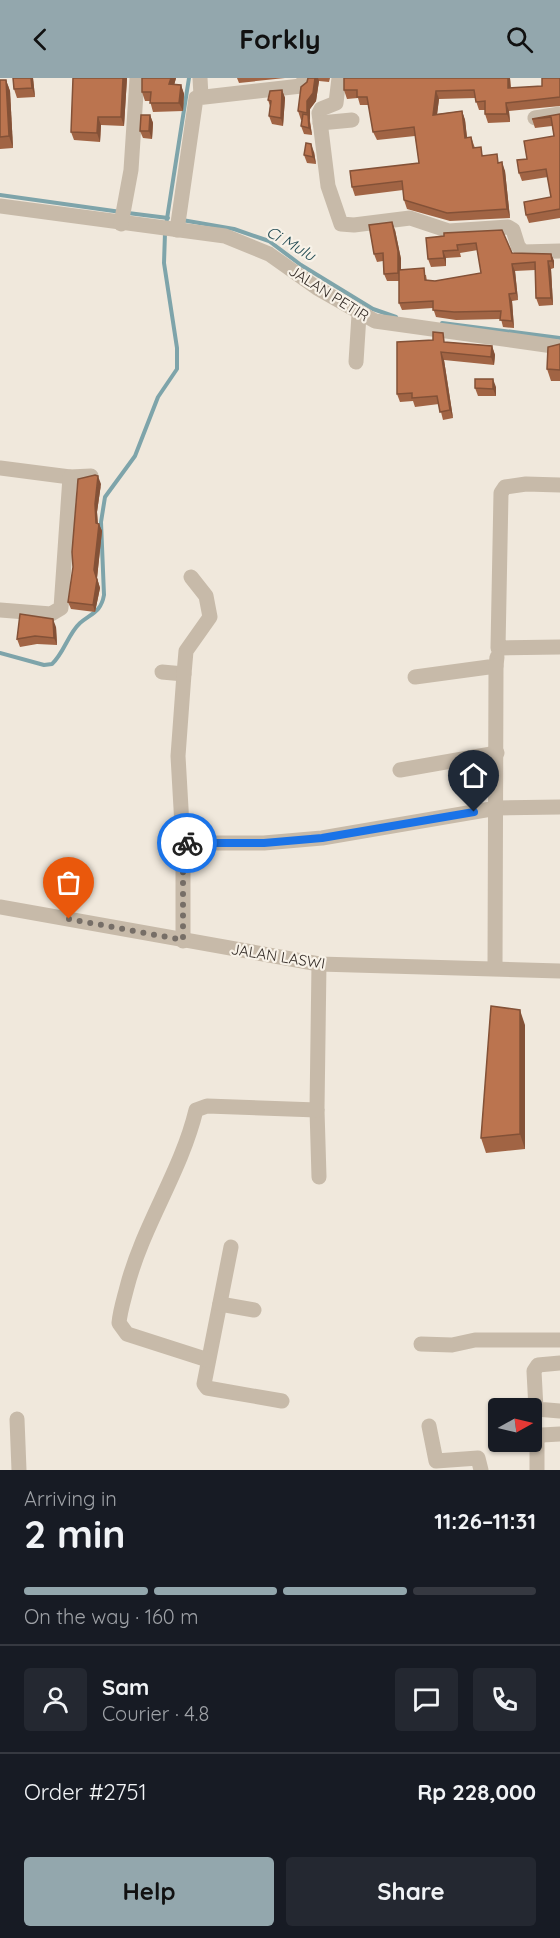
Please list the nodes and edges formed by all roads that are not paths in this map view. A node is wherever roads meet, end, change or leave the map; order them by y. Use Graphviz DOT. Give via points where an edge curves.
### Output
graph roads {
  1 [pos="137,78"];
  2 [pos="200,78"];
  3 [pos="306,78"];
  4 [pos="339,78"];
  5 [pos="201,96"];
  6 [pos="560,114"];
  7 [pos="535,118"];
  8 [pos="352,120"];
  9 [pos="320,123"];
  10 [pos="0,206"];
  11 [pos="122,216"];
  12 [pos="177,225"];
  13 [pos="560,251"];
  14 [pos="359,315"];
  15 [pos="560,346"];
  16 [pos="356,362"];
  17 [pos="0,468"];
  18 [pos="70,477"];
  19 [pos="90,477"];
  20 [pos="560,485"];
  21 [pos="190,578"];
  22 [pos="0,610"];
  23 [pos="560,647"];
  24 [pos="498,648"];
  25 [pos="496,666"];
  26 [pos="162,672"];
  27 [pos="184,674"];
  28 [pos="415,677"];
  29 [pos="497,753"];
  30 [pos="400,770"];
  31 [pos="560,807"];
  32 [pos="496,808"];
  33 [pos="183,843"];
  34 [pos="0,907"];
  35 [pos="183,940"];
  36 [pos="319,964"];
  37 [pos="495,968"];
  38 [pos="560,971"];
  39 [pos="317,1110"];
  40 [pos="319,1177"];
  41 [pos="231,1247"];
  42 [pos="220,1304"];
  43 [pos="254,1310"];
  44 [pos="560,1340"];
  45 [pos="421,1344"];
  46 [pos="208,1360"];
  47 [pos="560,1363"];
  48 [pos="282,1401"];
  49 [pos="560,1411"];
  50 [pos="17,1419"];
  51 [pos="429,1426"];
  52 [pos="560,1434"];
  53 [pos="19,1470"];
  54 [pos="481,1470"];
  55 [pos="537,1470"];
  1 -- 11 [label="street" via="131,170"];
  2 -- 5 [label="street"];
  3 -- 5 [label="street" via="301,86"];
  4 -- 9 [label="street" via="337,102 319,110"];
  5 -- 12 [label="street" via="194,100"];
  6 -- 7 [label="street"];
  8 -- 9 [label="street"];
  9 -- 13 [label="street" via="328,186 342,225 410,218 449,231 508,227 522,251"];
  10 -- 11 [label="street, JALAN PETIR"];
  11 -- 12 [label="street, JALAN PETIR" via="159,228"];
  12 -- 14 [label="street, JALAN PETIR" via="253,246"];
  14 -- 15 [label="street, JALAN PETIR" via="395,326"];
  14 -- 16 [label="street"];
  17 -- 18 [label="street"];
  18 -- 19 [label="street"];
  18 -- 22 [label="street" via="61,608 51,614"];
  20 -- 24 [label="street" via="513,484 501,493"];
  21 -- 27 [label="street" via="207,596 210,617 186,651"];
  23 -- 24 [label="street"];
  24 -- 25 [label="street"];
  25 -- 28 [label="street"];
  25 -- 29 [label="street"];
  26 -- 27 [label="street"];
  27 -- 33 [label="street" via="178,756"];
  29 -- 30 [label="street"];
  29 -- 32 [label="street"];
  31 -- 32 [label="street"];
  32 -- 33 [label="street" via="322,838"];
  32 -- 37 [label="street"];
  33 -- 35 [label="street"];
  34 -- 35 [label="street, JALAN LASWI"];
  35 -- 36 [label="street, JALAN LASWI"];
  36 -- 37 [label="street, JALAN LASWI"];
  36 -- 39 [label="street"];
  37 -- 38 [label="street, JALAN LASWI"];
  39 -- 40 [label="street"];
  39 -- 46 [label="street" via="207,1106 196,1110 184,1150 149,1221 132,1268 119,1323 127,1334"];
  41 -- 42 [label="street"];
  42 -- 43 [label="street"];
  42 -- 46 [label="street"];
  44 -- 45 [label="street"];
  46 -- 48 [label="street" via="203,1382 207,1388"];
  47 -- 49 [label="street" via="538,1365 534,1371 536,1409"];
  50 -- 53 [label="street"];
  51 -- 54 [label="street" via="436,1461 476,1458"];
  52 -- 55 [label="street" via="542,1435 537,1440"];
}
